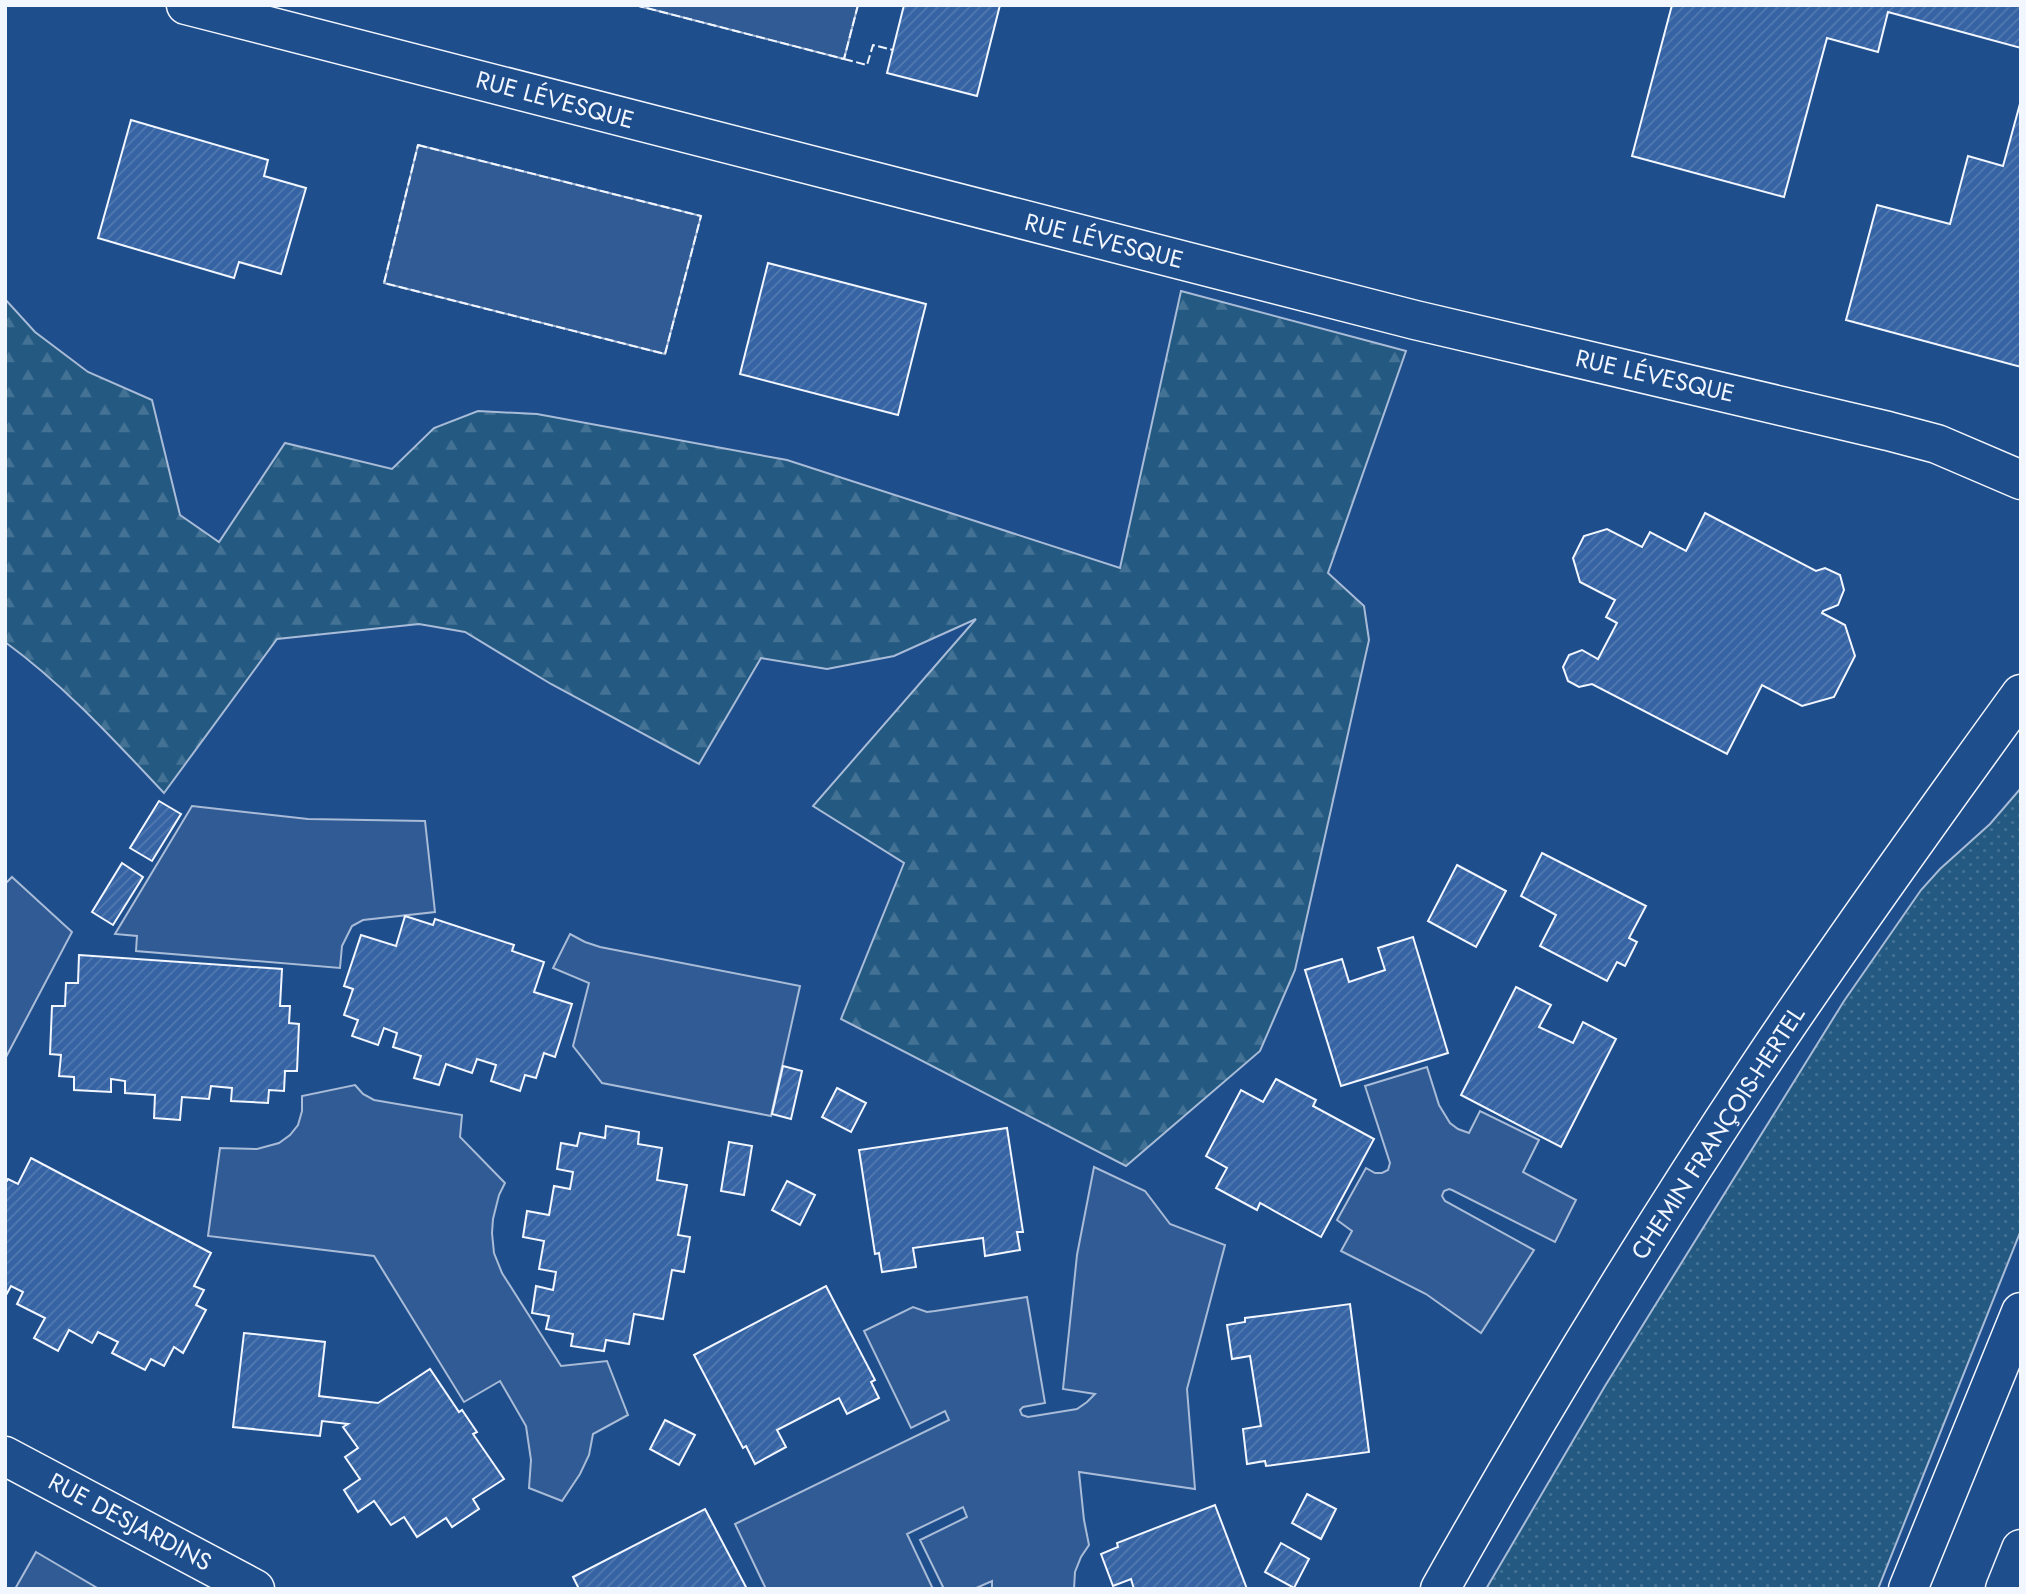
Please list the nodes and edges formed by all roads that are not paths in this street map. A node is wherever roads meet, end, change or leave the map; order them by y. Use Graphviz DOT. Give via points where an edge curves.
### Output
graph roads {
  1 [pos="186,5"];
  2 [pos="2021,480"];
  3 [pos="2021,694"];
  4 [pos="2021,1312"];
  5 [pos="5,1456"];
  6 [pos="2021,1549"];
  7 [pos="255,1589"];
  8 [pos="1440,1589"];
  9 [pos="1908,1589"];
  10 [pos="2005,1589"];
  1 -- 2 [label="street, RUE LÉVESQUE" via="1416,320 1888,430 1937,444"];
  3 -- 8 [label="street, CHEMIN FRANÇOIS-HERTEL" via="1756,1072 1629,1270"];
  4 -- 9 [label="street"];
  5 -- 7 [label="street, RUE DESJARDINS"];
  6 -- 10 [label="street"];
}
